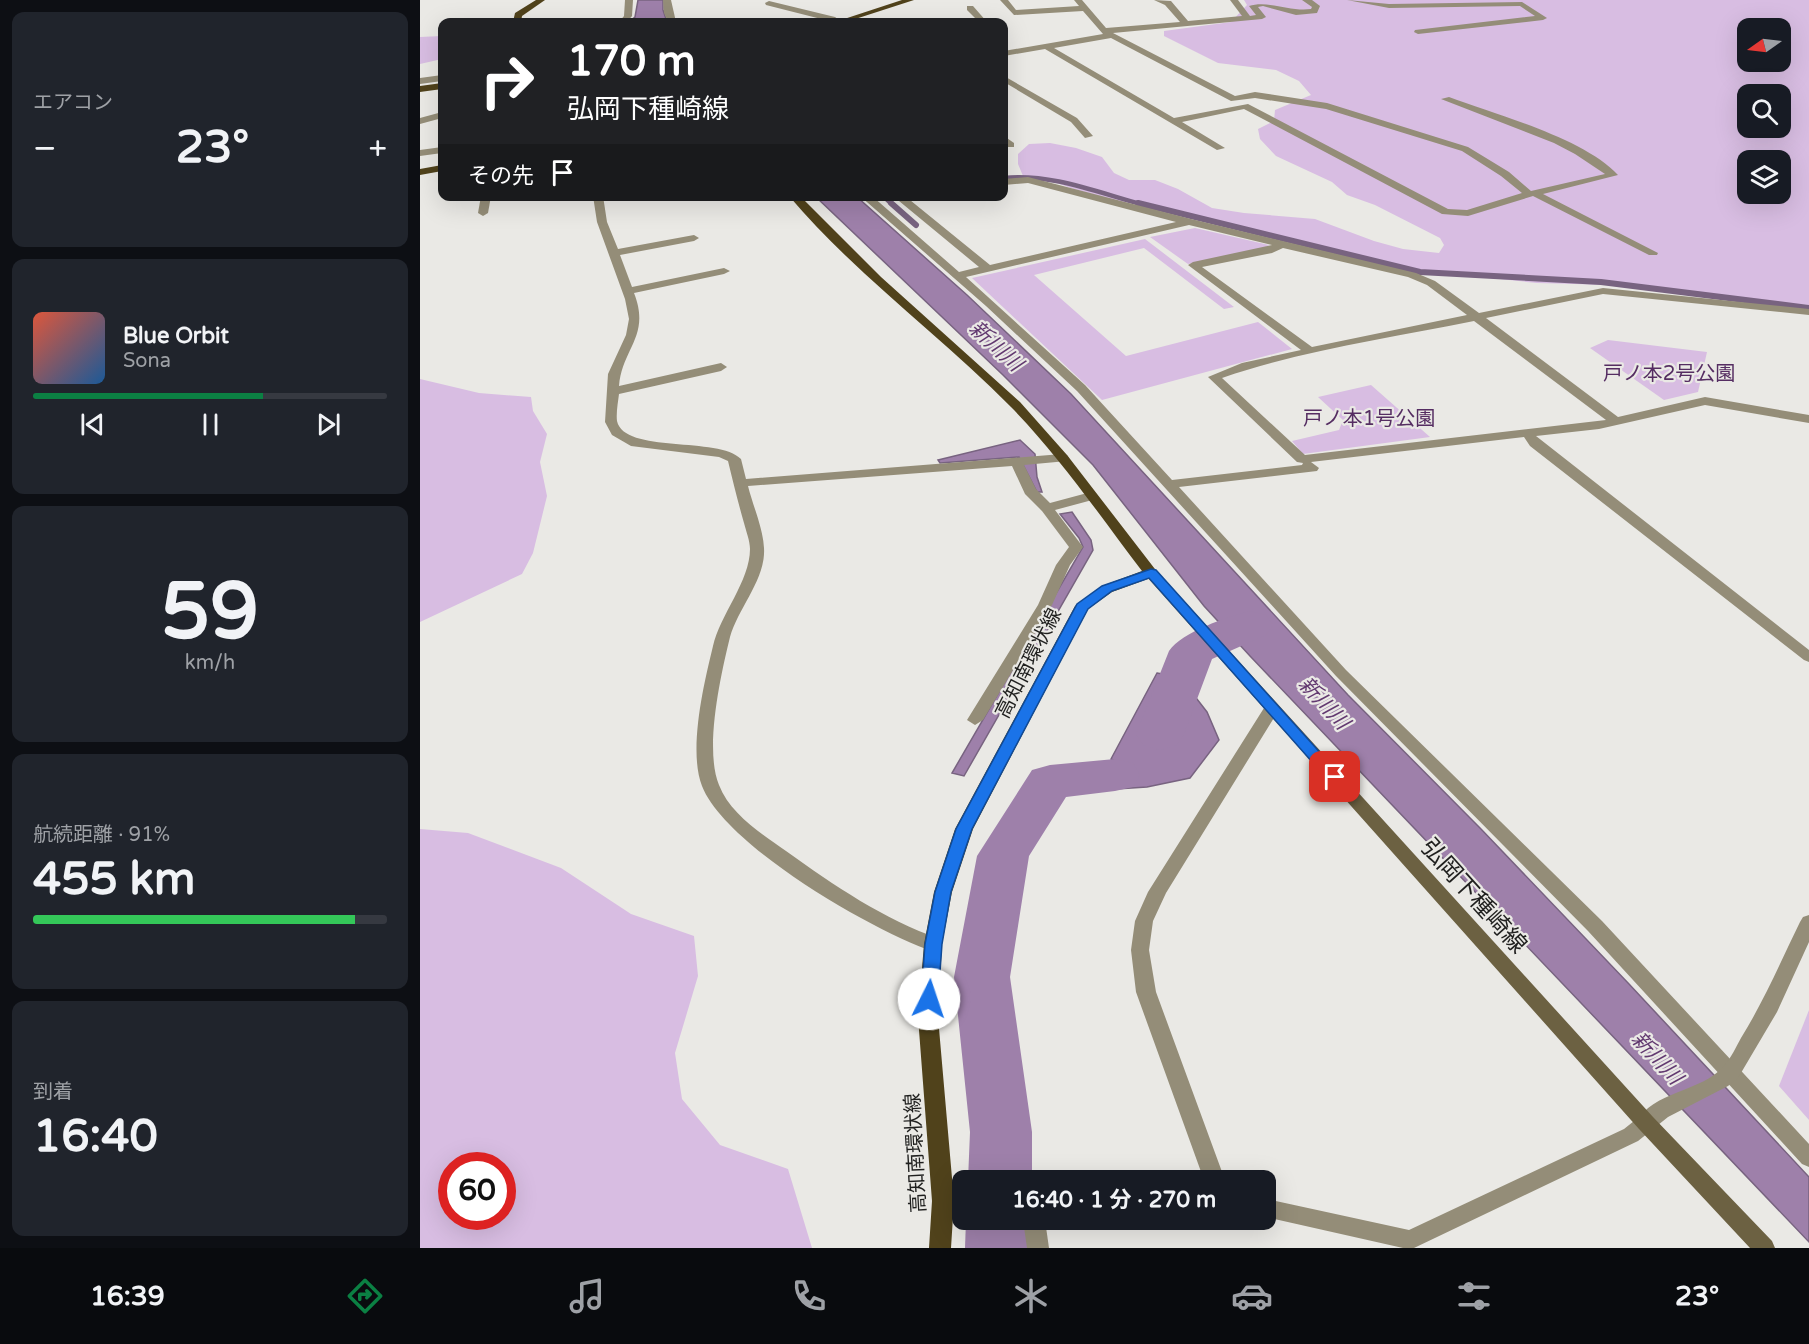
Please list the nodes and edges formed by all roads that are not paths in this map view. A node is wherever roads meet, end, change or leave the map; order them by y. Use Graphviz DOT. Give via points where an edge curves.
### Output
graph roads {
  1 [pos="541,0"];
  2 [pos="629,0"];
  3 [pos="667,0"];
  4 [pos="910,0"];
  5 [pos="1004,0"];
  6 [pos="1078,0"];
  7 [pos="1158,0"];
  8 [pos="1234,0"];
  9 [pos="1306,0"];
  10 [pos="1351,0"];
  11 [pos="769,3"];
  12 [pos="970,8"];
  13 [pos="1084,8"];
  14 [pos="1247,17"];
  15 [pos="518,18"];
  16 [pos="626,18"];
  17 [pos="670,18"];
  18 [pos="828,18"];
  19 [pos="852,18"];
  20 [pos="979,18"];
  21 [pos="1186,24"];
  22 [pos="1418,32"];
  23 [pos="1108,33"];
  24 [pos="1046,46"];
  25 [pos="1008,51"];
  26 [pos="438,79"];
  27 [pos="420,81"];
  28 [pos="1008,81"];
  29 [pos="438,87"];
  30 [pos="420,89"];
  31 [pos="1446,99"];
  32 [pos="438,117"];
  33 [pos="420,121"];
  34 [pos="1174,121"];
  35 [pos="1088,136"];
  36 [pos="1220,148"];
  37 [pos="438,151"];
  38 [pos="420,153"];
  39 [pos="438,169"];
  40 [pos="420,172"];
  41 [pos="1008,182"];
  42 [pos="1532,193"];
  43 [pos="485,201"];
  44 [pos="599,201"];
  45 [pos="799,201"];
  46 [pos="871,201"];
  47 [pos="904,201"];
  48 [pos="483,213"];
  49 [pos="1189,222"];
  50 [pos="694,238"];
  51 [pos="1281,244"];
  52 [pos="613,253"];
  53 [pos="1653,253"];
  54 [pos="988,269"];
  55 [pos="724,271"];
  56 [pos="956,276"];
  57 [pos="628,291"];
  58 [pos="1809,312"];
  59 [pos="1476,318"];
  60 [pos="1310,351"];
  61 [pos="721,367"];
  62 [pos="614,391"];
  63 [pos="1809,419"];
  64 [pos="1616,421"];
  65 [pos="1527,433"];
  66 [pos="1062,458"];
  67 [pos="1302,459"];
  68 [pos="1017,461"];
  69 [pos="740,483"];
  70 [pos="1168,484"];
  71 [pos="1091,496"];
  72 [pos="1047,508"];
  73 [pos="1151,573"];
  74 [pos="1809,657"];
  75 [pos="1272,708"];
  76 [pos="975,720"];
  77 [pos="1809,922"];
  78 [pos="933,944"];
  79 [pos="1726,1076"];
  80 [pos="1654,1117"];
  81 [pos="1809,1158"];
  82 [pos="1210,1170"];
  83 [pos="952,1194"];
  84 [pos="952,1205"];
  85 [pos="1276,1210"];
  86 [pos="1035,1230"];
  87 [pos="1411,1244"];
  88 [pos="940,1248"];
  89 [pos="1038,1248"];
  90 [pos="1764,1248"];
  1 -- 15 [label="main road"];
  2 -- 16 [label="street"];
  3 -- 17 [label="street"];
  4 -- 19 [label="main road"];
  5 -- 13 [label="street" via="1014,13"];
  6 -- 13 [label="street"];
  7 -- 21 [label="street" via="1168,3"];
  8 -- 14 [label="street"];
  9 -- 14 [label="street" via="1316,6 1314,11 1299,13 1262,2 1254,6 1262,17"];
  10 -- 22 [label="street" via="1389,6 1522,4 1543,18"];
  11 -- 18 [label="street"];
  12 -- 20 [label="street"];
  13 -- 23 [label="street"];
  14 -- 21 [label="street"];
  21 -- 23 [label="street"];
  23 -- 24 [label="street"];
  23 -- 42 [label="street" via="1234,99 1255,95 1327,106 1465,149"];
  24 -- 25 [label="street"];
  24 -- 34 [label="street"];
  26 -- 27 [label="street"];
  28 -- 35 [label="street" via="1074,120"];
  29 -- 30 [label="main road"];
  31 -- 42 [label="street" via="1557,142 1603,166 1612,175"];
  32 -- 33 [label="street"];
  34 -- 36 [label="street"];
  34 -- 42 [label="street" via="1245,106 1446,212 1468,213"];
  37 -- 38 [label="street"];
  39 -- 40 [label="main road"];
  41 -- 49 [label="street" via="1028,180"];
  42 -- 53 [label="street"];
  43 -- 48 [label="street"];
  44 -- 52 [label="street"];
  45 -- 66 [label="main road" via="1016,405"];
  46 -- 56 [label="street"];
  47 -- 54 [label="street"];
  49 -- 51 [label="street"];
  49 -- 54 [label="street"];
  50 -- 52 [label="street"];
  51 -- 59 [label="street" via="1412,275 1431,283"];
  51 -- 60 [label="street" via="1272,250 1193,265"];
  52 -- 57 [label="street"];
  54 -- 56 [label="street"];
  55 -- 57 [label="street"];
  56 -- 70 [label="street" via="1081,388"];
  57 -- 62 [label="street" via="635,319 615,374"];
  58 -- 59 [label="street" via="1603,291"];
  59 -- 60 [label="street"];
  59 -- 64 [label="street"];
  60 -- 67 [label="street" via="1214,377"];
  61 -- 62 [label="street"];
  62 -- 69 [label="street" via="611,422 617,432 636,443 722,453 734,459"];
  63 -- 64 [label="street" via="1705,401"];
  64 -- 65 [label="street"];
  65 -- 67 [label="street"];
  65 -- 74 [label="street"];
  66 -- 68 [label="street"];
  66 -- 71 [label="main road"];
  67 -- 70 [label="street" via="1312,468"];
  68 -- 69 [label="street"];
  68 -- 72 [label="street" via="1030,491"];
  69 -- 78 [label="street" via="757,562 725,631 704,743 709,784 737,824 840,900 903,934"];
  70 -- 79 [label="street" via="1341,673 1595,926"];
  71 -- 72 [label="street"];
  71 -- 73 [label="main road"];
  72 -- 76 [label="street" via="1076,547"];
  73 -- 75 [label="main road, 弘岡下種崎線"];
  73 -- 78 [label="main road, 高知南環状線" via="1107,589 1082,606 964,829 943,892"];
  75 -- 80 [label="main road, 弘岡下種崎線"];
  75 -- 82 [label="street" via="1157,891 1144,921 1140,950 1146,992"];
  77 -- 79 [label="street" via="1767,1012"];
  78 -- 83 [label="main road, 高知南環状線" via="928,1017"];
  79 -- 80 [label="street"];
  79 -- 81 [label="street"];
  80 -- 87 [label="street" via="1631,1135"];
  80 -- 90 [label="main road, 弘岡下種崎線"];
  84 -- 88 [label="main road, 高知南環状線"];
  85 -- 87 [label="street"];
  86 -- 89 [label="street"];
}
